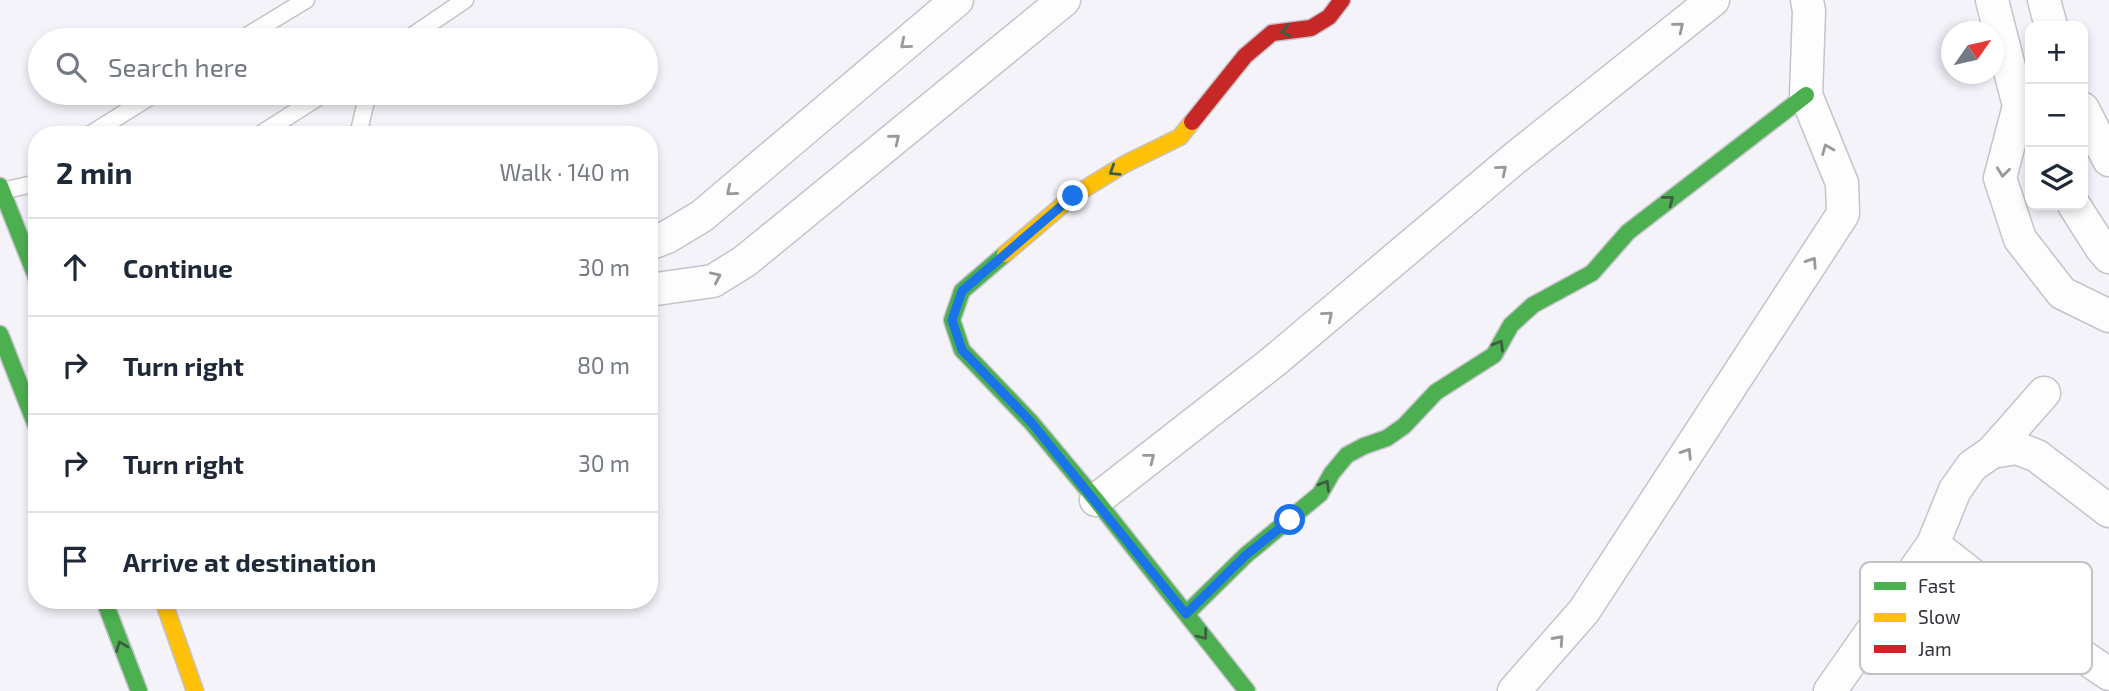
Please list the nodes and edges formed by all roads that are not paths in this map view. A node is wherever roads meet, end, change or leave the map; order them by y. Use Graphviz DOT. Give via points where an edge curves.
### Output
graph roads {
  1 [pos="306,0"];
  2 [pos="466,0"];
  3 [pos="957,0"];
  4 [pos="1064,0"];
  5 [pos="1342,0"];
  6 [pos="1713,0"];
  7 [pos="1807,0"];
  8 [pos="1992,0"];
  9 [pos="2044,0"];
  10 [pos="2050,21"];
  11 [pos="264,26"];
  12 [pos="261,28"];
  13 [pos="424,28"];
  14 [pos="1806,95"];
  15 [pos="137,105"];
  16 [pos="301,105"];
  17 [pos="365,105"];
  18 [pos="2024,117"];
  19 [pos="2088,119"];
  20 [pos="103,126"];
  21 [pos="272,126"];
  22 [pos="360,126"];
  23 [pos="2109,160"];
  24 [pos="28,184"];
  25 [pos="1,188"];
  26 [pos="2077,210"];
  27 [pos="658,240"];
  28 [pos="2109,257"];
  29 [pos="27,259"];
  30 [pos="658,289"];
  31 [pos="2109,316"];
  32 [pos="0,334"];
  33 [pos="2044,393"];
  34 [pos="28,405"];
  35 [pos="1992,452"];
  36 [pos="1096,500"];
  37 [pos="2109,511"];
  38 [pos="1933,544"];
  39 [pos="1920,562"];
  40 [pos="1956,562"];
  41 [pos="107,609"];
  42 [pos="166,609"];
  43 [pos="1186,614"];
  44 [pos="1860,648"];
  45 [pos="2092,663"];
  46 [pos="2109,674"];
  47 [pos="139,691"];
  48 [pos="195,691"];
  49 [pos="1247,691"];
  50 [pos="1514,691"];
  51 [pos="1830,691"];
  1 -- 11 [label="lane"];
  2 -- 13 [label="lane"];
  3 -- 27 [label="street, one-way" via="702,216"];
  30 -- 4 [label="street, one-way" via="713,281 745,261"];
  5 -- 36 [label="main road, one-way" via="1329,17 1311,28 1272,33 1245,56 1180,137 1073,196 962,291 952,320 962,350"];
  36 -- 6 [label="street, one-way" via="1273,362"];
  7 -- 14 [label="street"];
  8 -- 18 [label="street"];
  9 -- 10 [label="street"];
  11 -- 12 [label="lane"];
  43 -- 14 [label="main road, one-way" via="1246,555 1320,494 1347,454 1405,426 1436,392 1494,355 1511,325 1533,305 1592,273 1628,232"];
  50 -- 14 [label="street, one-way" via="1584,611 1843,214 1842,183"];
  15 -- 20 [label="lane"];
  16 -- 21 [label="lane"];
  17 -- 22 [label="lane"];
  18 -- 31 [label="street, one-way" via="2000,178 2020,240 2062,293"];
  19 -- 23 [label="street"];
  24 -- 25 [label="lane"];
  25 -- 29 [label="main road"];
  26 -- 28 [label="street"];
  32 -- 34 [label="main road"];
  33 -- 35 [label="street"];
  35 -- 37 [label="street" via="2017,448 2037,456"];
  35 -- 38 [label="street" via="1972,466 1955,490"];
  36 -- 43 [label="main road"];
  38 -- 39 [label="street"];
  38 -- 40 [label="street"];
  47 -- 41 [label="main road, one-way"];
  42 -- 48 [label="main road"];
  43 -- 49 [label="main road, one-way"];
  44 -- 51 [label="street"];
  45 -- 46 [label="street"];
}
